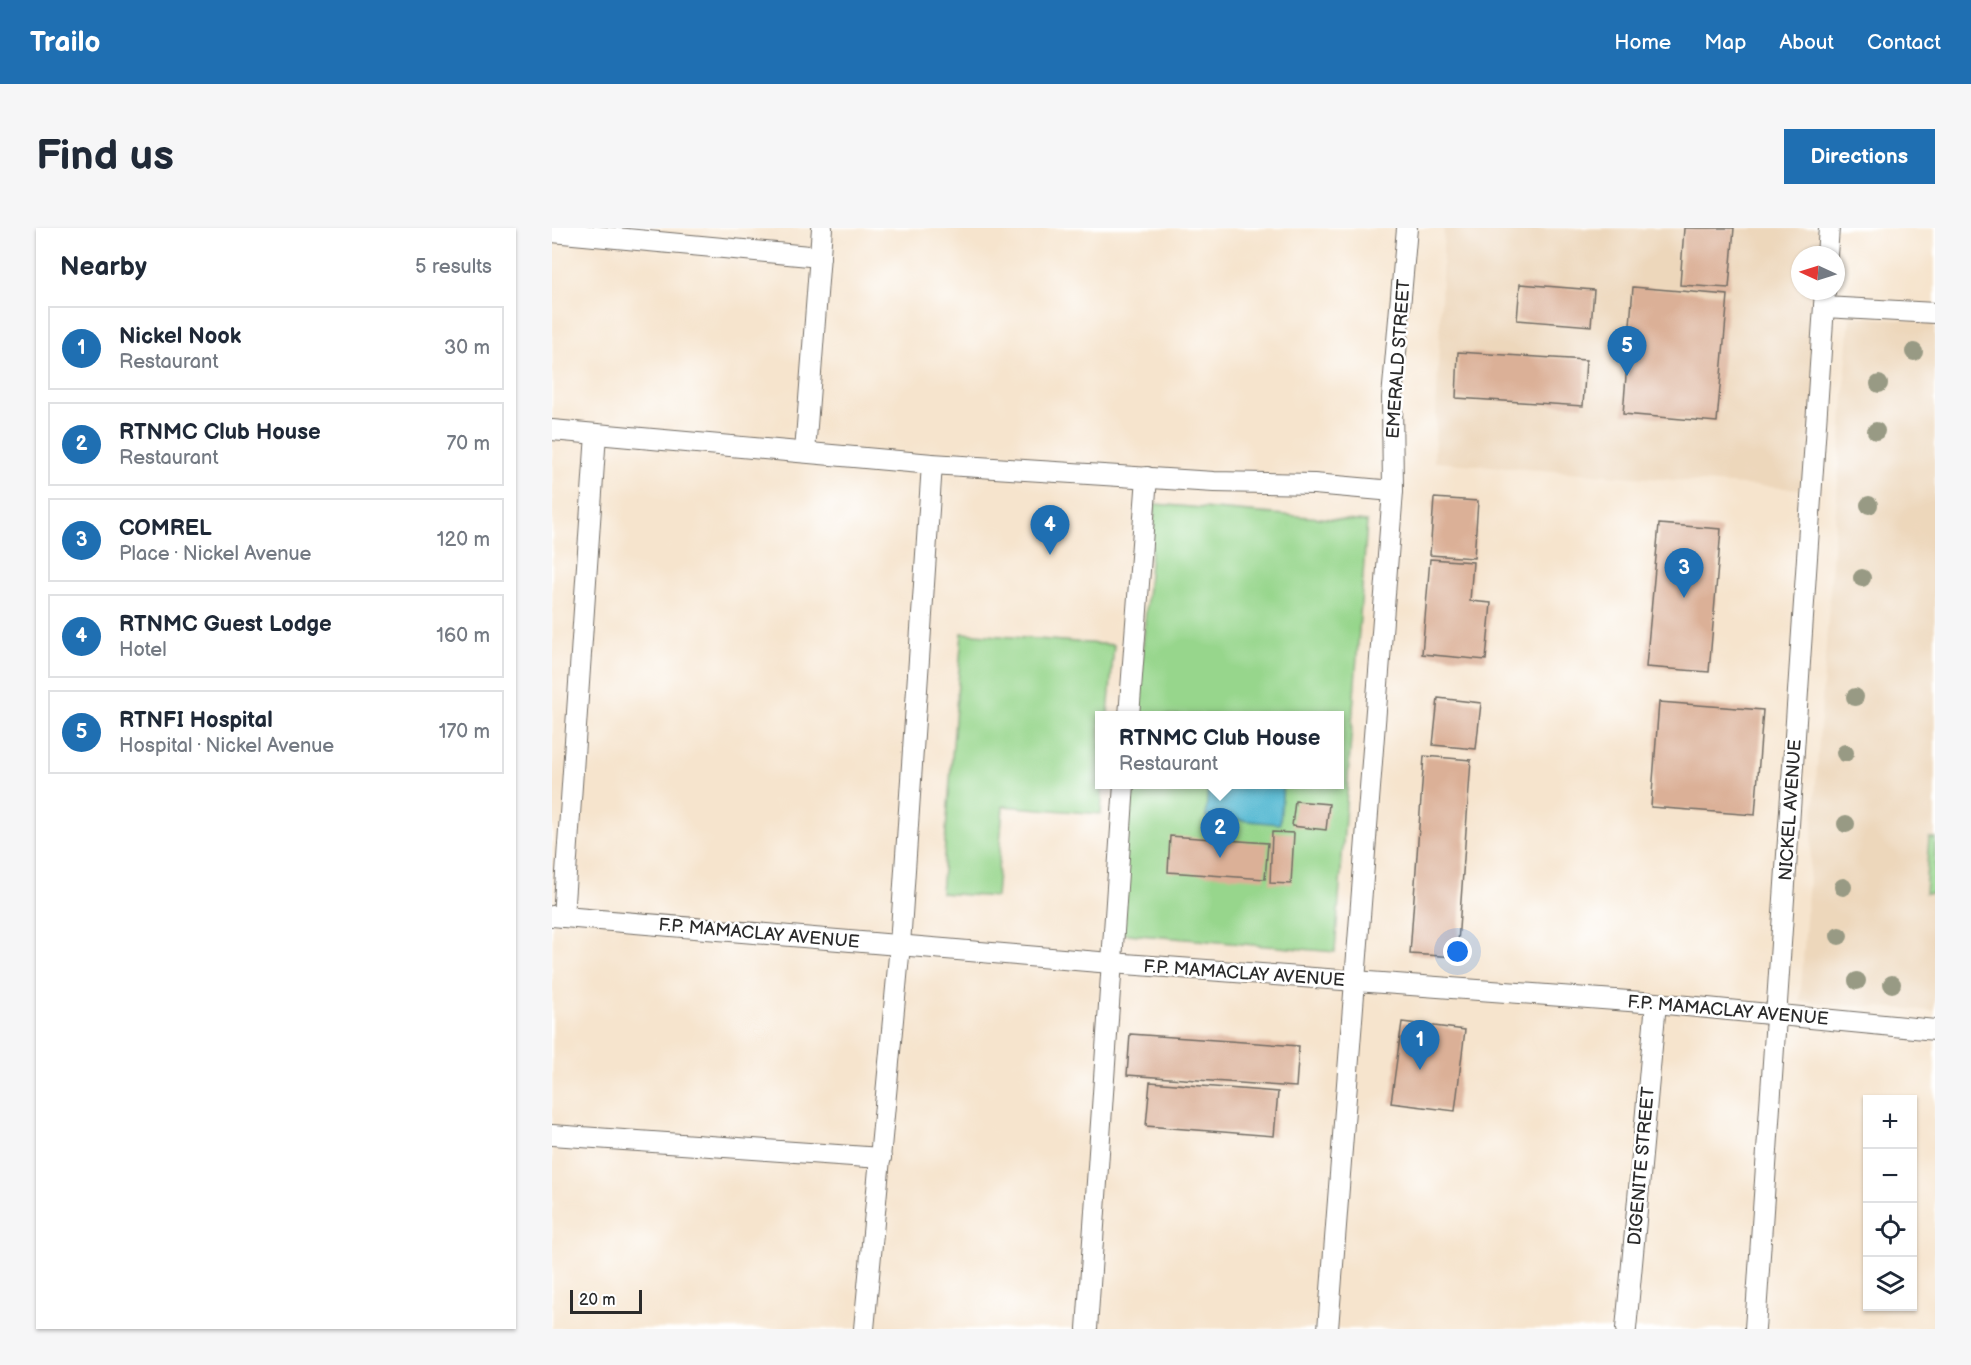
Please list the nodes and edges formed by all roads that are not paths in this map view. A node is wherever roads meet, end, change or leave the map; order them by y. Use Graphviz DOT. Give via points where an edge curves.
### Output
graph roads {
  1 [pos="822,228"];
  2 [pos="1407,228"];
  3 [pos="1829,228"];
  4 [pos="552,232"];
  5 [pos="1828,246"];
  6 [pos="820,257"];
  7 [pos="1825,300"];
  8 [pos="1833,300"];
  9 [pos="1935,313"];
  10 [pos="552,430"];
  11 [pos="596,434"];
  12 [pos="805,452"];
  13 [pos="932,464"];
  14 [pos="1147,477"];
  15 [pos="1393,491"];
  16 [pos="1129,711"];
  17 [pos="1124,789"];
  18 [pos="558,917"];
  19 [pos="900,945"];
  20 [pos="1111,963"];
  21 [pos="1356,981"];
  22 [pos="1656,1003"];
  23 [pos="1777,1014"];
  24 [pos="1935,1030"];
  25 [pos="552,1135"];
  26 [pos="881,1158"];
  27 [pos="864,1329"];
  28 [pos="1087,1329"];
  29 [pos="1328,1329"];
  30 [pos="1626,1329"];
  31 [pos="1755,1329"];
  1 -- 6 [label="street"];
  2 -- 15 [label="street, EMERALD STREET" via="1392,398"];
  3 -- 5 [label="street"];
  4 -- 6 [label="street"];
  6 -- 12 [label="street"];
  7 -- 23 [label="street, NICKEL AVENUE"];
  8 -- 9 [label="street"];
  10 -- 11 [label="street"];
  11 -- 12 [label="street"];
  11 -- 18 [label="street"];
  12 -- 13 [label="street"];
  13 -- 14 [label="street"];
  13 -- 19 [label="street"];
  14 -- 15 [label="street"];
  14 -- 16 [label="street"];
  15 -- 21 [label="street, EMERALD STREET"];
  17 -- 20 [label="street"];
  18 -- 19 [label="street, F.P. MAMACLAY AVENUE"];
  19 -- 20 [label="street, F.P. MAMACLAY AVENUE"];
  19 -- 26 [label="street"];
  20 -- 21 [label="street, F.P. MAMACLAY AVENUE"];
  20 -- 28 [label="street"];
  21 -- 22 [label="street, F.P. MAMACLAY AVENUE"];
  21 -- 29 [label="street, EMERALD STREET"];
  22 -- 23 [label="street, F.P. MAMACLAY AVENUE"];
  22 -- 30 [label="street, DIGENITE STREET"];
  23 -- 24 [label="street, F.P. MAMACLAY AVENUE"];
  23 -- 31 [label="street, NICKEL AVENUE"];
  25 -- 26 [label="street"];
  26 -- 27 [label="street"];
}
